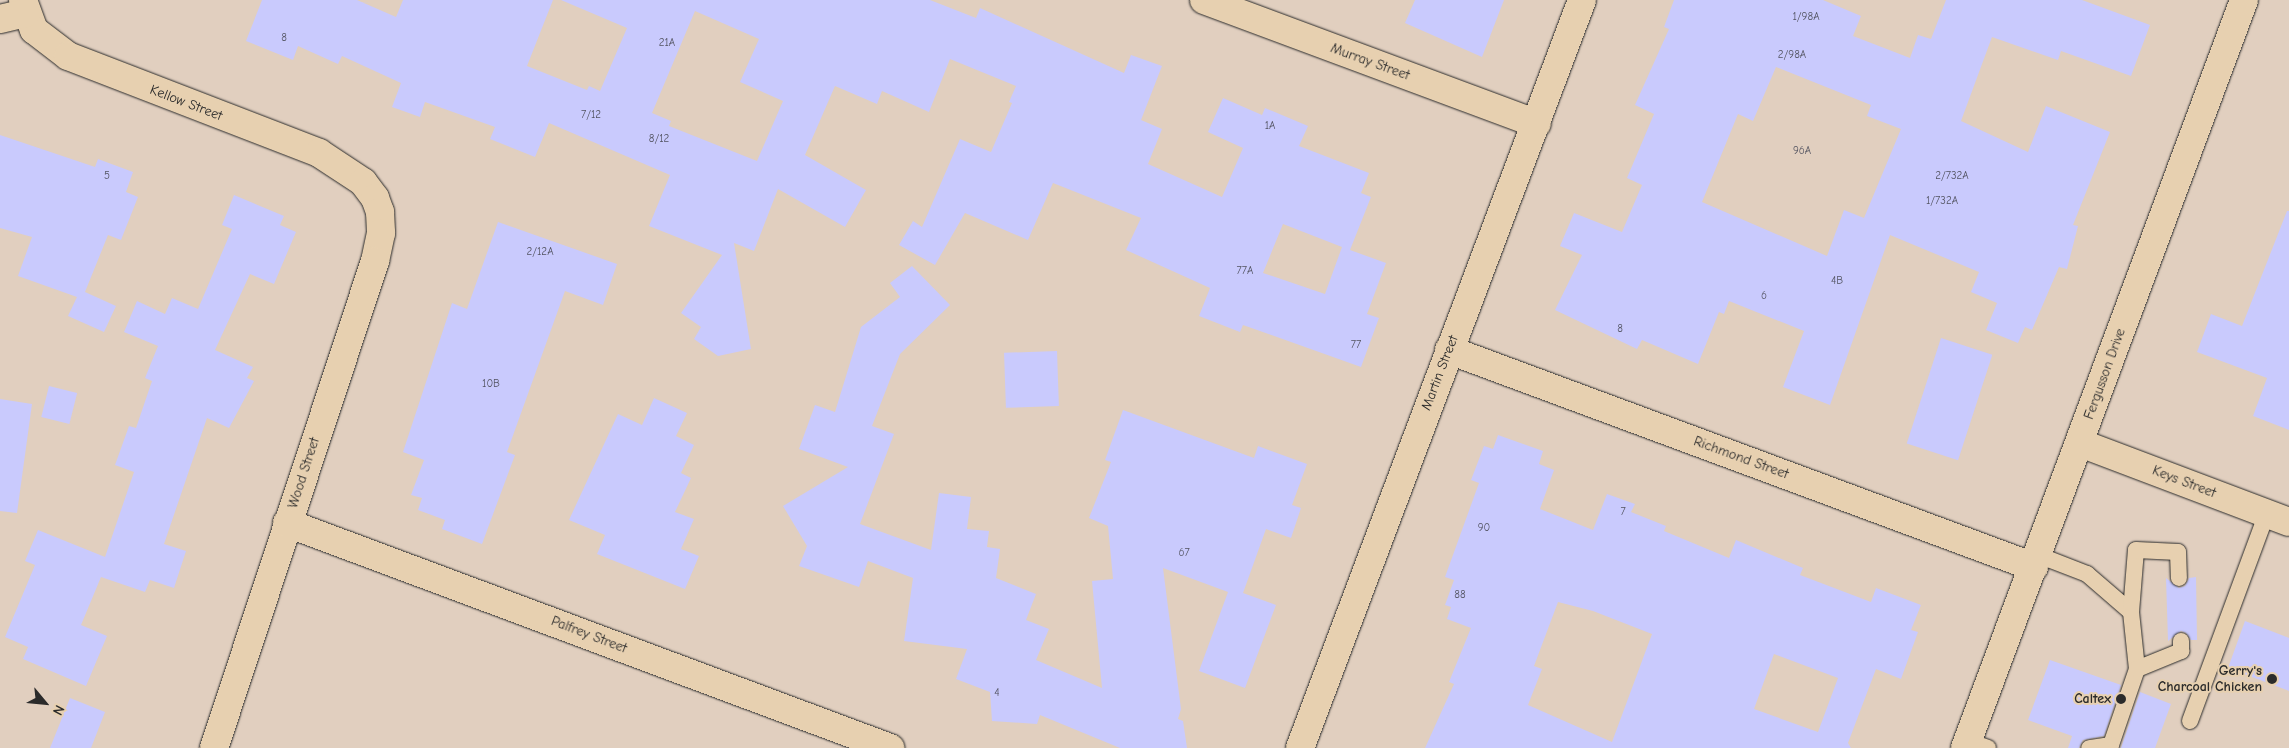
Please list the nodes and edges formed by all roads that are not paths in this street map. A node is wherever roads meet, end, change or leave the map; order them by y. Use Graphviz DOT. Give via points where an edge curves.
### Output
graph roads {
  1 [pos="1204,0"];
  2 [pos="1582,0"];
  3 [pos="2244,0"];
  4 [pos="16,10"];
  5 [pos="1537,124"];
  6 [pos="376,198"];
  7 [pos="1449,350"];
  8 [pos="2080,443"];
  9 [pos="2278,517"];
  10 [pos="287,522"];
  11 [pos="2036,561"];
  12 [pos="2179,578"];
  13 [pos="2131,612"];
  14 [pos="2181,641"];
  15 [pos="2136,669"];
  16 [pos="2190,720"];
  17 [pos="1974,746"];
  18 [pos="2115,746"];
  19 [pos="214,748"];
  20 [pos="890,748"];
  21 [pos="1300,748"];
  22 [pos="2089,748"];
  1 -- 5 [label="street, Murray Street"];
  2 -- 5 [label="street, Martin Street"];
  3 -- 8 [label="street, Fergusson Drive"];
  4 -- 6 [label="street, Kellow Street" via="34,30 68,56 319,153 345,167"];
  5 -- 7 [label="street, Martin Street"];
  6 -- 10 [label="street, Wood Street" via="381,233 374,261"];
  7 -- 11 [label="street, Richmond Street"];
  7 -- 21 [label="street, Martin Street"];
  8 -- 9 [label="street, Keys Street"];
  8 -- 11 [label="street, Fergusson Drive"];
  9 -- 16 [label="lane"];
  10 -- 19 [label="street, Wood Street"];
  10 -- 20 [label="street, Palfrey Street"];
  11 -- 13 [label="lane" via="2087,574"];
  11 -- 17 [label="street, Fergusson Drive"];
  12 -- 13 [label="lane" via="2178,552 2136,550"];
  13 -- 15 [label="lane"];
  14 -- 15 [label="lane" via="2181,651"];
  15 -- 18 [label="lane"];
  18 -- 22 [label="lane"];
}
